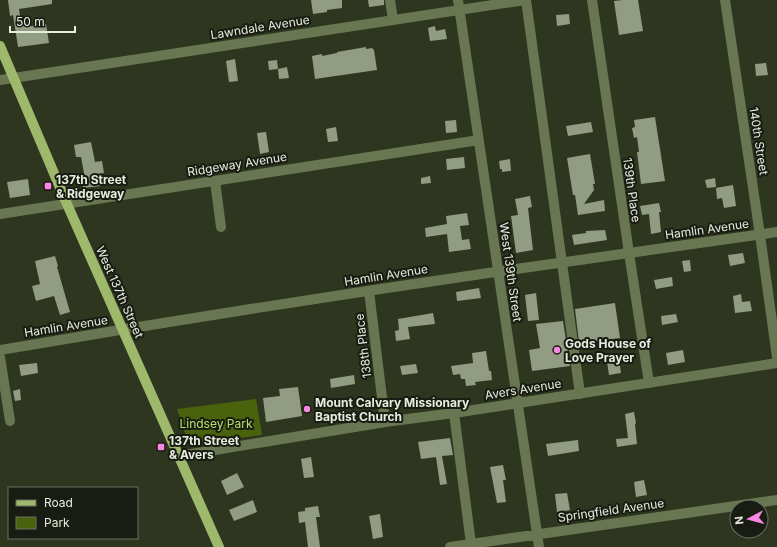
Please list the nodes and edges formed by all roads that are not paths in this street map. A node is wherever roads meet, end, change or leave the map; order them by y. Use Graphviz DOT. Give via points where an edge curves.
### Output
graph roads {
  1 [pos="390,0"];
  2 [pos="525,0"];
  3 [pos="592,0"];
  4 [pos="725,0"];
  5 [pos="459,5"];
  6 [pos="393,20"];
  7 [pos="0,46"];
  8 [pos="14,78"];
  9 [pos="0,80"];
  10 [pos="479,140"];
  11 [pos="215,181"];
  12 [pos="67,204"];
  13 [pos="0,214"];
  14 [pos="221,227"];
  15 [pos="777,232"];
  16 [pos="760,235"];
  17 [pos="629,254"];
  18 [pos="562,263"];
  19 [pos="498,272"];
  20 [pos="369,291"];
  21 [pos="122,329"];
  22 [pos="0,350"];
  23 [pos="0,357"];
  24 [pos="777,357"];
  25 [pos="777,363"];
  26 [pos="649,383"];
  27 [pos="580,394"];
  28 [pos="518,403"];
  29 [pos="454,413"];
  30 [pos="10,420"];
  31 [pos="385,422"];
  32 [pos="179,456"];
  33 [pos="777,500"];
  34 [pos="537,534"];
  35 [pos="471,544"];
  36 [pos="220,547"];
  37 [pos="450,547"];
  38 [pos="539,547"];
  1 -- 6 [label="street"];
  2 -- 5 [label="street, Lawndale Avenue"];
  2 -- 18 [label="street"];
  3 -- 17 [label="street, 139th Place"];
  4 -- 16 [label="street, 140th Street"];
  5 -- 6 [label="street, Lawndale Avenue"];
  5 -- 10 [label="street, West 139th Street"];
  6 -- 8 [label="street, Lawndale Avenue"];
  7 -- 8 [label="main road, West 137th Street"];
  8 -- 9 [label="street, Lawndale Avenue"];
  8 -- 12 [label="main road, West 137th Street"];
  10 -- 11 [label="street, Ridgeway Avenue"];
  10 -- 19 [label="street, West 139th Street"];
  11 -- 12 [label="street, Ridgeway Avenue"];
  11 -- 14 [label="street"];
  12 -- 13 [label="street, Ridgeway Avenue"];
  12 -- 21 [label="main road, West 137th Street"];
  15 -- 16 [label="street, Hamlin Avenue"];
  16 -- 17 [label="street, Hamlin Avenue"];
  16 -- 24 [label="street, 140th Street"];
  17 -- 18 [label="street, Hamlin Avenue"];
  17 -- 26 [label="street, 139th Place"];
  18 -- 19 [label="street, Hamlin Avenue"];
  18 -- 27 [label="street"];
  19 -- 20 [label="street, Hamlin Avenue"];
  19 -- 28 [label="street, West 139th Street"];
  20 -- 21 [label="street, Hamlin Avenue"];
  20 -- 31 [label="street, 138th Place"];
  21 -- 22 [label="street, Hamlin Avenue"];
  21 -- 32 [label="main road, West 137th Street"];
  23 -- 30 [label="street"];
  25 -- 26 [label="street, Avers Avenue"];
  26 -- 27 [label="street, Avers Avenue"];
  27 -- 28 [label="street, Avers Avenue"];
  28 -- 29 [label="street, Avers Avenue"];
  28 -- 34 [label="street, West 139th Street"];
  29 -- 31 [label="street, Avers Avenue"];
  29 -- 35 [label="street"];
  31 -- 32 [label="street, Avers Avenue"];
  32 -- 36 [label="main road, West 137th Street"];
  33 -- 34 [label="street, Springfield Avenue"];
  34 -- 35 [label="street, Springfield Avenue"];
  34 -- 38 [label="street, West 139th Street"];
  35 -- 37 [label="street, Springfield Avenue"];
}
